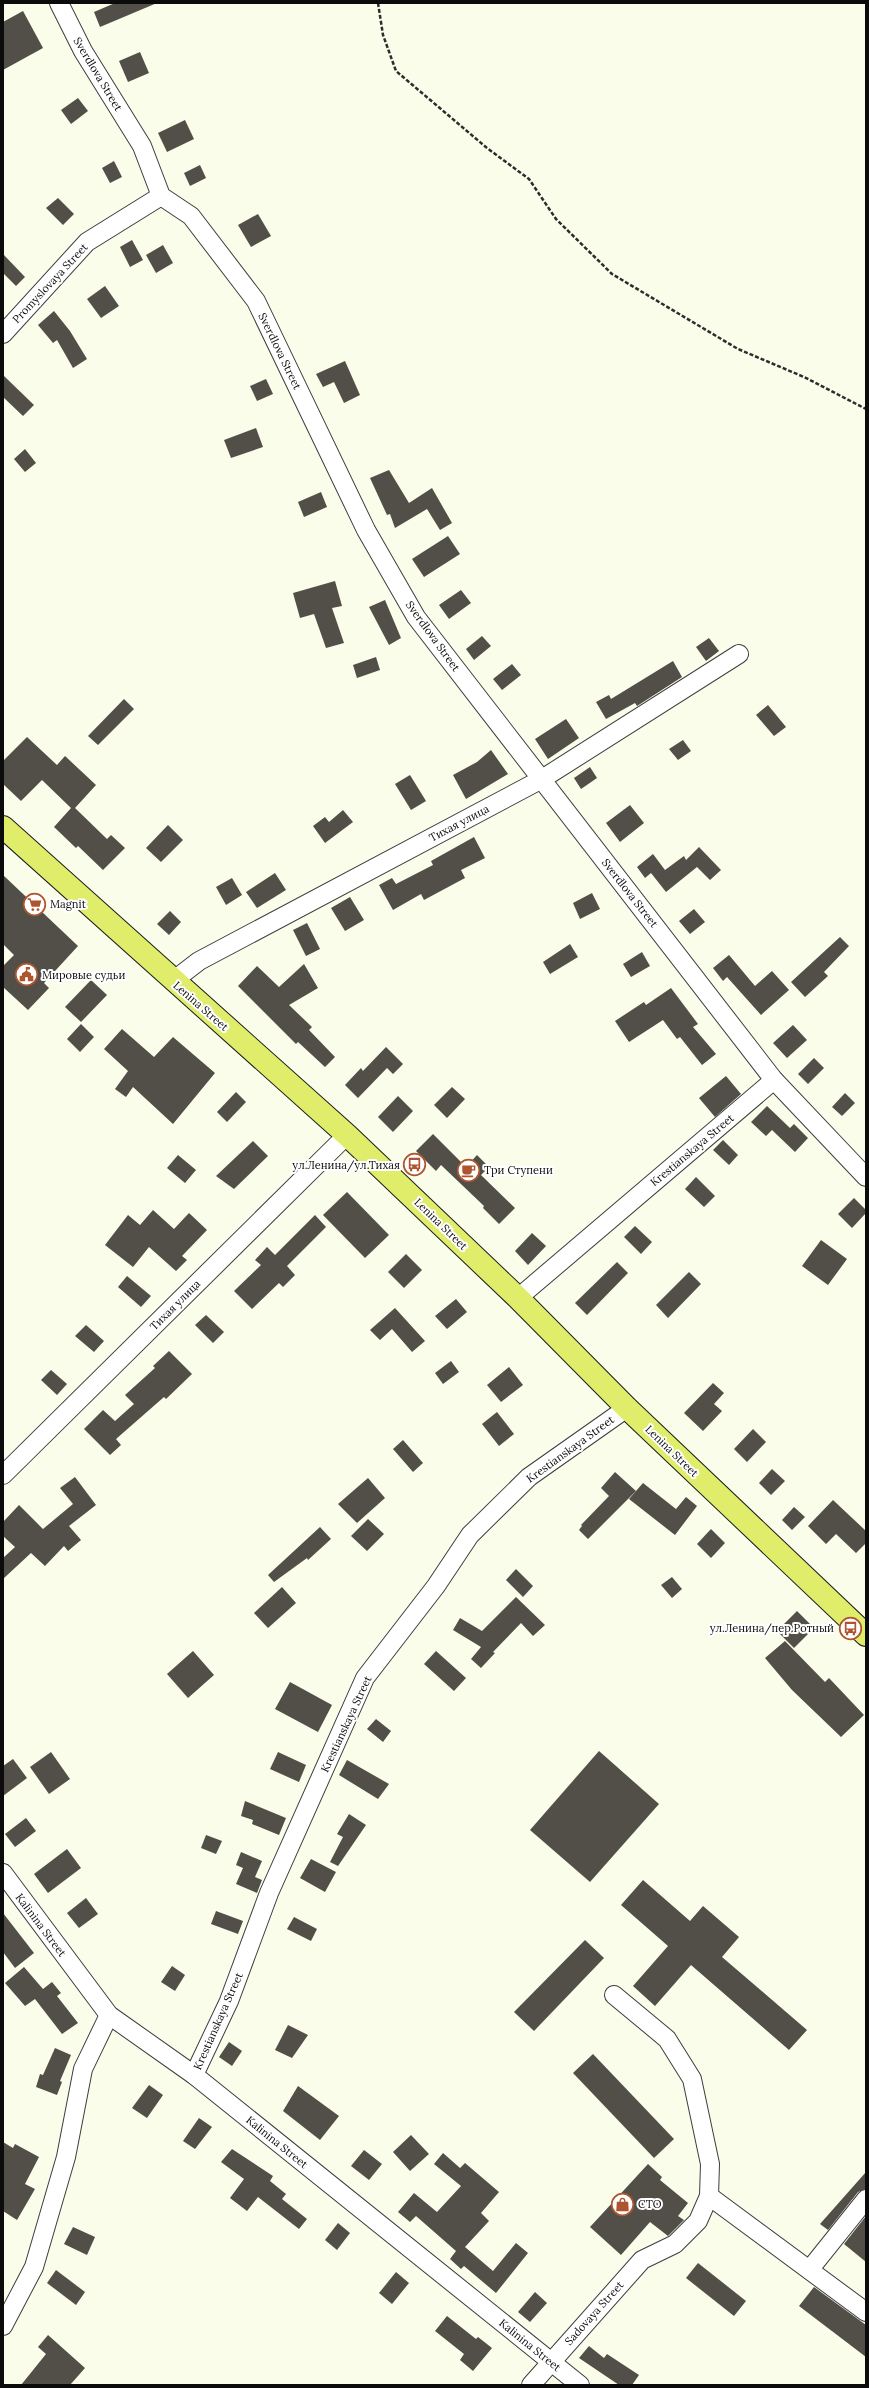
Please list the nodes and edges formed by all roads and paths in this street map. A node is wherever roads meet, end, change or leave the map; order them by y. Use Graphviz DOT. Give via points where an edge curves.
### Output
graph roads {
  1 [pos="59,3"];
  2 [pos="378,3"];
  3 [pos="161,196"];
  4 [pos="3,334"];
  5 [pos="866,409"];
  6 [pos="739,654"];
  7 [pos="542,779"];
  8 [pos="3,827"];
  9 [pos="173,981"];
  10 [pos="774,1080"];
  11 [pos="347,1135"];
  12 [pos="866,1177"];
  13 [pos="518,1298"];
  14 [pos="627,1408"];
  15 [pos="3,1475"];
  16 [pos="866,1636"];
  17 [pos="3,1873"];
  18 [pos="614,1995"];
  19 [pos="109,2015"];
  20 [pos="194,2074"];
  21 [pos="709,2196"];
  22 [pos="866,2200"];
  23 [pos="810,2269"];
  24 [pos="866,2312"];
  25 [pos="3,2326"];
  26 [pos="550,2361"];
  27 [pos="531,2385"];
  28 [pos="580,2385"];
  1 -- 3 [label="street, Sverdlova Street" via="83,51 142,146"];
  2 -- 5 [label="path" via="383,35 396,71 487,148 529,179 556,220 612,274 738,349 804,376"];
  3 -- 4 [label="street, Promyslovaya Street" via="87,242"];
  3 -- 7 [label="street, Sverdlova Street" via="191,216 256,301 366,530 416,617"];
  6 -- 7 [label="street, Тихая улица"];
  7 -- 9 [label="street, Тихая улица" via="199,961"];
  7 -- 10 [label="street, Sverdlova Street"];
  8 -- 9 [label="main road, Lenina Street"];
  9 -- 11 [label="main road, Lenina Street"];
  10 -- 12 [label="street, Sverdlova Street"];
  10 -- 13 [label="street, Krestianskaya Street"];
  11 -- 13 [label="main road, Lenina Street"];
  11 -- 15 [label="street, Тихая улица"];
  13 -- 14 [label="main road, Lenina Street"];
  14 -- 16 [label="main road, Lenina Street"];
  14 -- 20 [label="street, Krestianskaya Street" via="529,1477 470,1535 436,1586 365,1678 270,1893 229,2001"];
  17 -- 19 [label="street, Kalinina Street"];
  18 -- 21 [label="street" via="666,2039 692,2079 710,2164"];
  19 -- 20 [label="street, Kalinina Street"];
  19 -- 25 [label="street" via="83,2069 66,2157 34,2267"];
  20 -- 26 [label="street, Kalinina Street"];
  21 -- 23 [label="street"];
  21 -- 26 [label="street, Sadovaya Street" via="698,2221 675,2244 642,2260"];
  22 -- 23 [label="street"];
  23 -- 24 [label="street"];
  26 -- 27 [label="street, Sadovaya Street"];
  26 -- 28 [label="street, Kalinina Street"];
}
